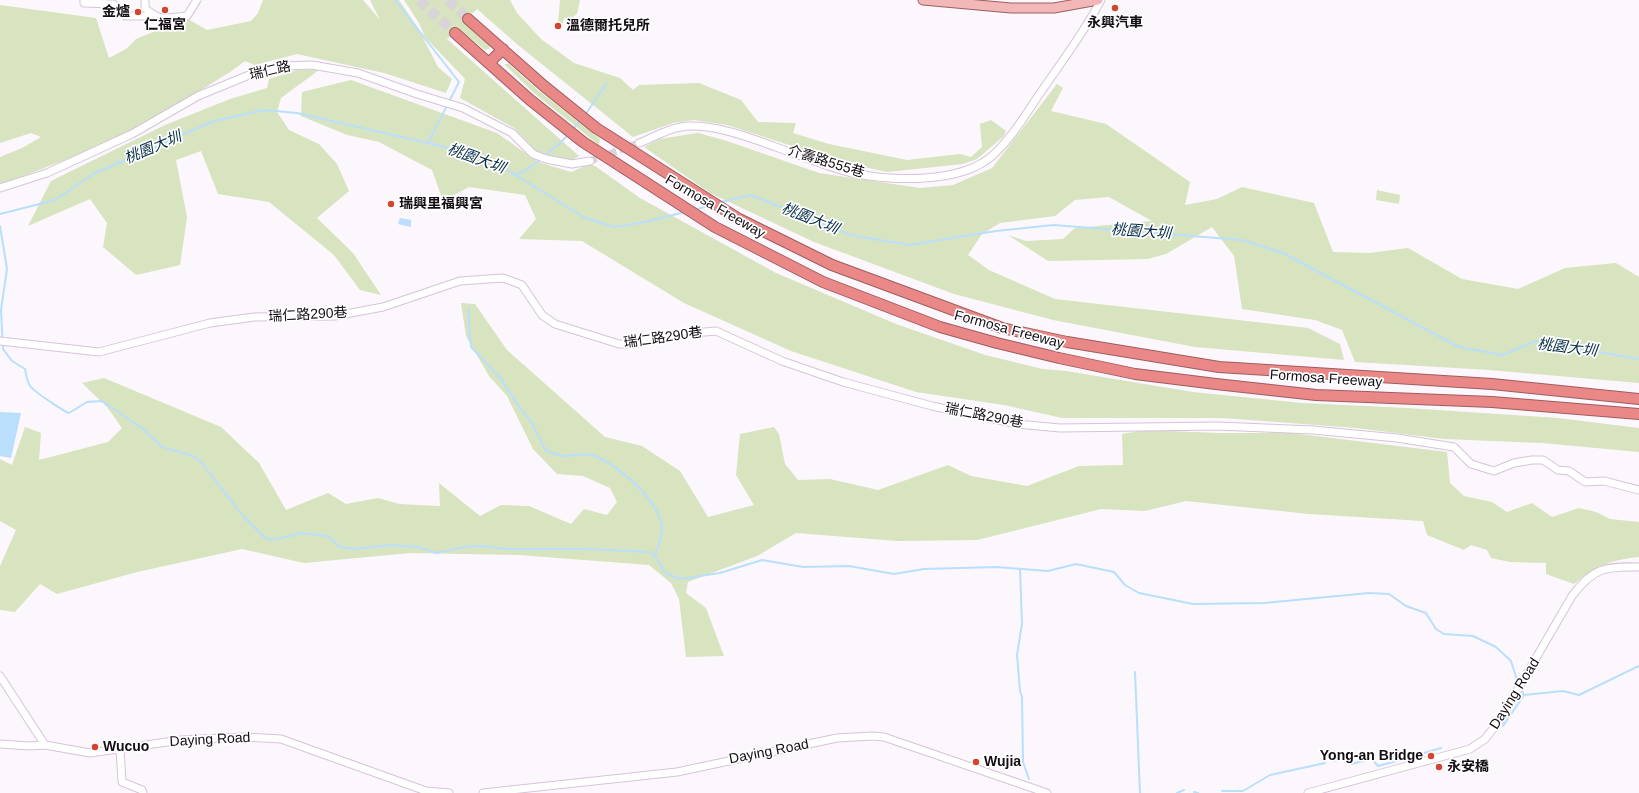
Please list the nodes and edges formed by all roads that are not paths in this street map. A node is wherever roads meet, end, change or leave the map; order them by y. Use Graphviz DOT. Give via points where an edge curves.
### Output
graph roads {
  1 [pos="84,0"];
  2 [pos="144,0"];
  3 [pos="197,0"];
  4 [pos="923,0"];
  5 [pos="1099,0"];
  6 [pos="113,2"];
  7 [pos="154,16"];
  8 [pos="468,19"];
  9 [pos="455,33"];
  10 [pos="502,49"];
  11 [pos="489,63"];
  12 [pos="639,143"];
  13 [pos="590,161"];
  14 [pos="0,188"];
  15 [pos="3,341"];
  16 [pos="1639,399"];
  17 [pos="1639,414"];
  18 [pos="1639,490"];
  19 [pos="1639,567"];
  20 [pos="0,676"];
  21 [pos="0,744"];
  22 [pos="45,745"];
  23 [pos="120,749"];
  24 [pos="144,793"];
  25 [pos="449,793"];
  26 [pos="483,793"];
  27 [pos="1047,793"];
  28 [pos="1308,793"];
  1 -- 6 [label="street" via="84,3"];
  2 -- 7 [label="street" via="145,8"];
  3 -- 7 [label="street" via="187,16 162,19"];
  4 -- 5 [label="main road" via="1011,8 1054,8"];
  5 -- 12 [label="street, 介壽路555巷" via="1077,40 1015,132 991,157 958,172 916,178 851,173 748,137 708,127 681,127"];
  6 -- 7 [label="street" via="125,16"];
  8 -- 10 [label="highway, Formosa Freeway"];
  9 -- 11 [label="highway, Formosa Freeway"];
  10 -- 11 [label="highway"];
  10 -- 16 [label="highway, Formosa Freeway" via="583,117 677,181 739,219 832,265 1002,328 1067,342 1219,367 1492,384"];
  11 -- 17 [label="highway, Formosa Freeway" via="570,132 715,227 823,282 940,327 997,343 1135,374 1316,395 1492,402"];
  13 -- 14 [label="street, 瑞仁路" via="572,164 546,159 533,154 512,133 463,108 358,73 312,65 282,66 249,75 198,96 99,150"];
  15 -- 18 [label="street, 瑞仁路290巷" via="99,352 210,323 301,315 335,316 383,307 460,281 503,278 522,285 542,315 555,324 619,344 634,344 670,335 716,331 782,361 843,382 932,406 1017,424 1060,428 1218,426 1397,438 1454,447 1471,464 1494,471 1514,463 1543,460 1558,470 1569,471 1585,482 1604,480"];
  19 -- 28 [label="street, Daying Road" via="1612,567 1593,574 1581,584 1520,688 1491,732 1478,744 1450,755"];
  20 -- 22 [label="street"];
  21 -- 22 [label="street, Daying Road"];
  22 -- 23 [label="street, Daying Road" via="90,753"];
  23 -- 24 [label="street" via="122,782"];
  23 -- 25 [label="street, Daying Road" via="181,740 281,738 426,791"];
  26 -- 27 [label="street, Daying Road" via="677,772 837,738 872,736 884,737"];
}
